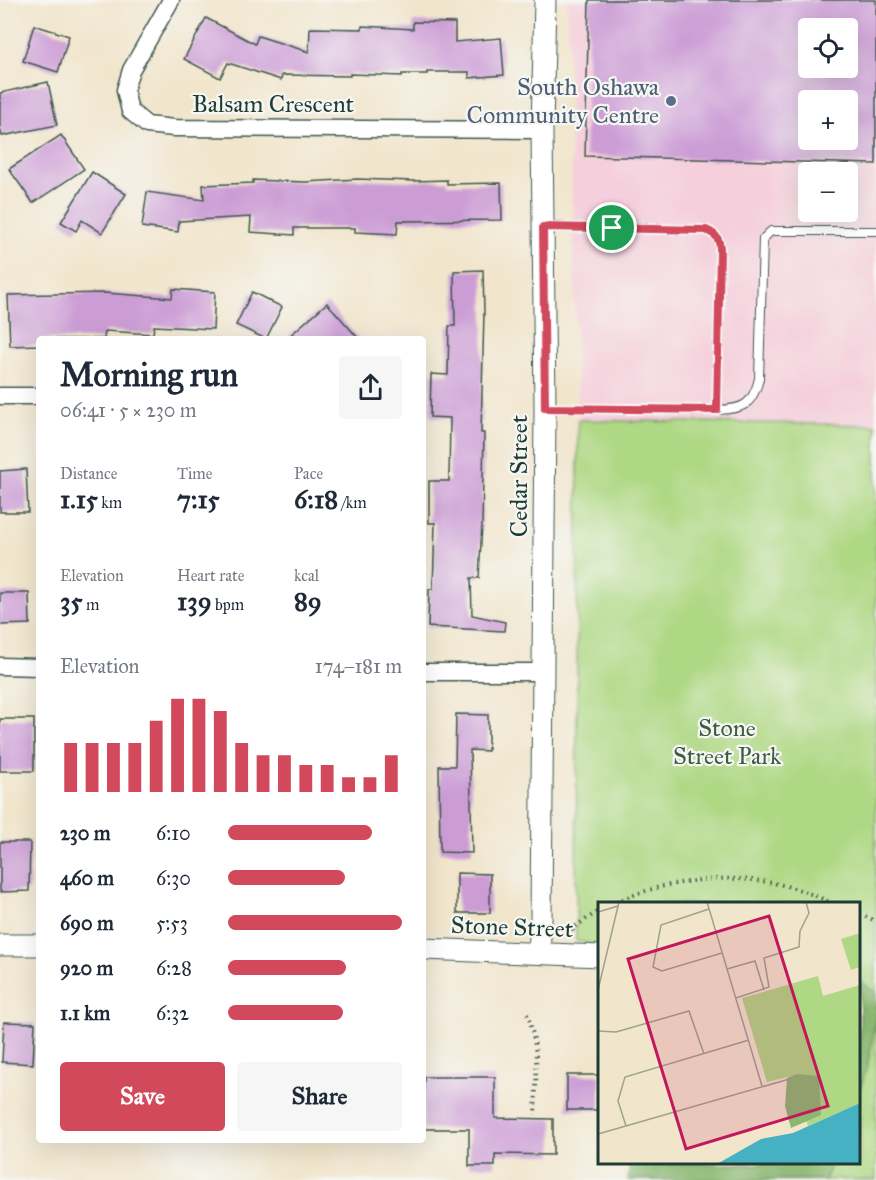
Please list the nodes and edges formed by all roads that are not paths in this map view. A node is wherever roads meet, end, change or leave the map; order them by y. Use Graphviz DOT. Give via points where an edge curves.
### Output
graph roads {
  1 [pos="171,0"];
  2 [pos="545,0"];
  3 [pos="543,130"];
  4 [pos="543,227"];
  5 [pos="876,231"];
  6 [pos="0,396"];
  7 [pos="36,396"];
  8 [pos="545,408"];
  9 [pos="717,410"];
  10 [pos="0,666"];
  11 [pos="36,667"];
  12 [pos="426,672"];
  13 [pos="543,672"];
  14 [pos="0,945"];
  15 [pos="36,945"];
  16 [pos="426,949"];
  17 [pos="539,952"];
  18 [pos="598,956"];
  1 -- 3 [label="street, Balsam Crescent" via="131,70 125,90 130,111 147,125"];
  2 -- 3 [label="street, Cedar Street"];
  3 -- 4 [label="street, Cedar Street"];
  4 -- 8 [label="street, Cedar Street"];
  4 -- 9 [label="lane" via="706,230 714,234 720,248"];
  5 -- 9 [label="lane" via="771,231 763,239 759,379 748,404"];
  6 -- 7 [label="street"];
  8 -- 9 [label="lane"];
  8 -- 13 [label="street, Cedar Street"];
  10 -- 11 [label="street"];
  12 -- 13 [label="street"];
  13 -- 17 [label="street, Cedar Street"];
  14 -- 15 [label="street"];
  16 -- 17 [label="street, Stone Street"];
  17 -- 18 [label="street, Stone Street"];
}
